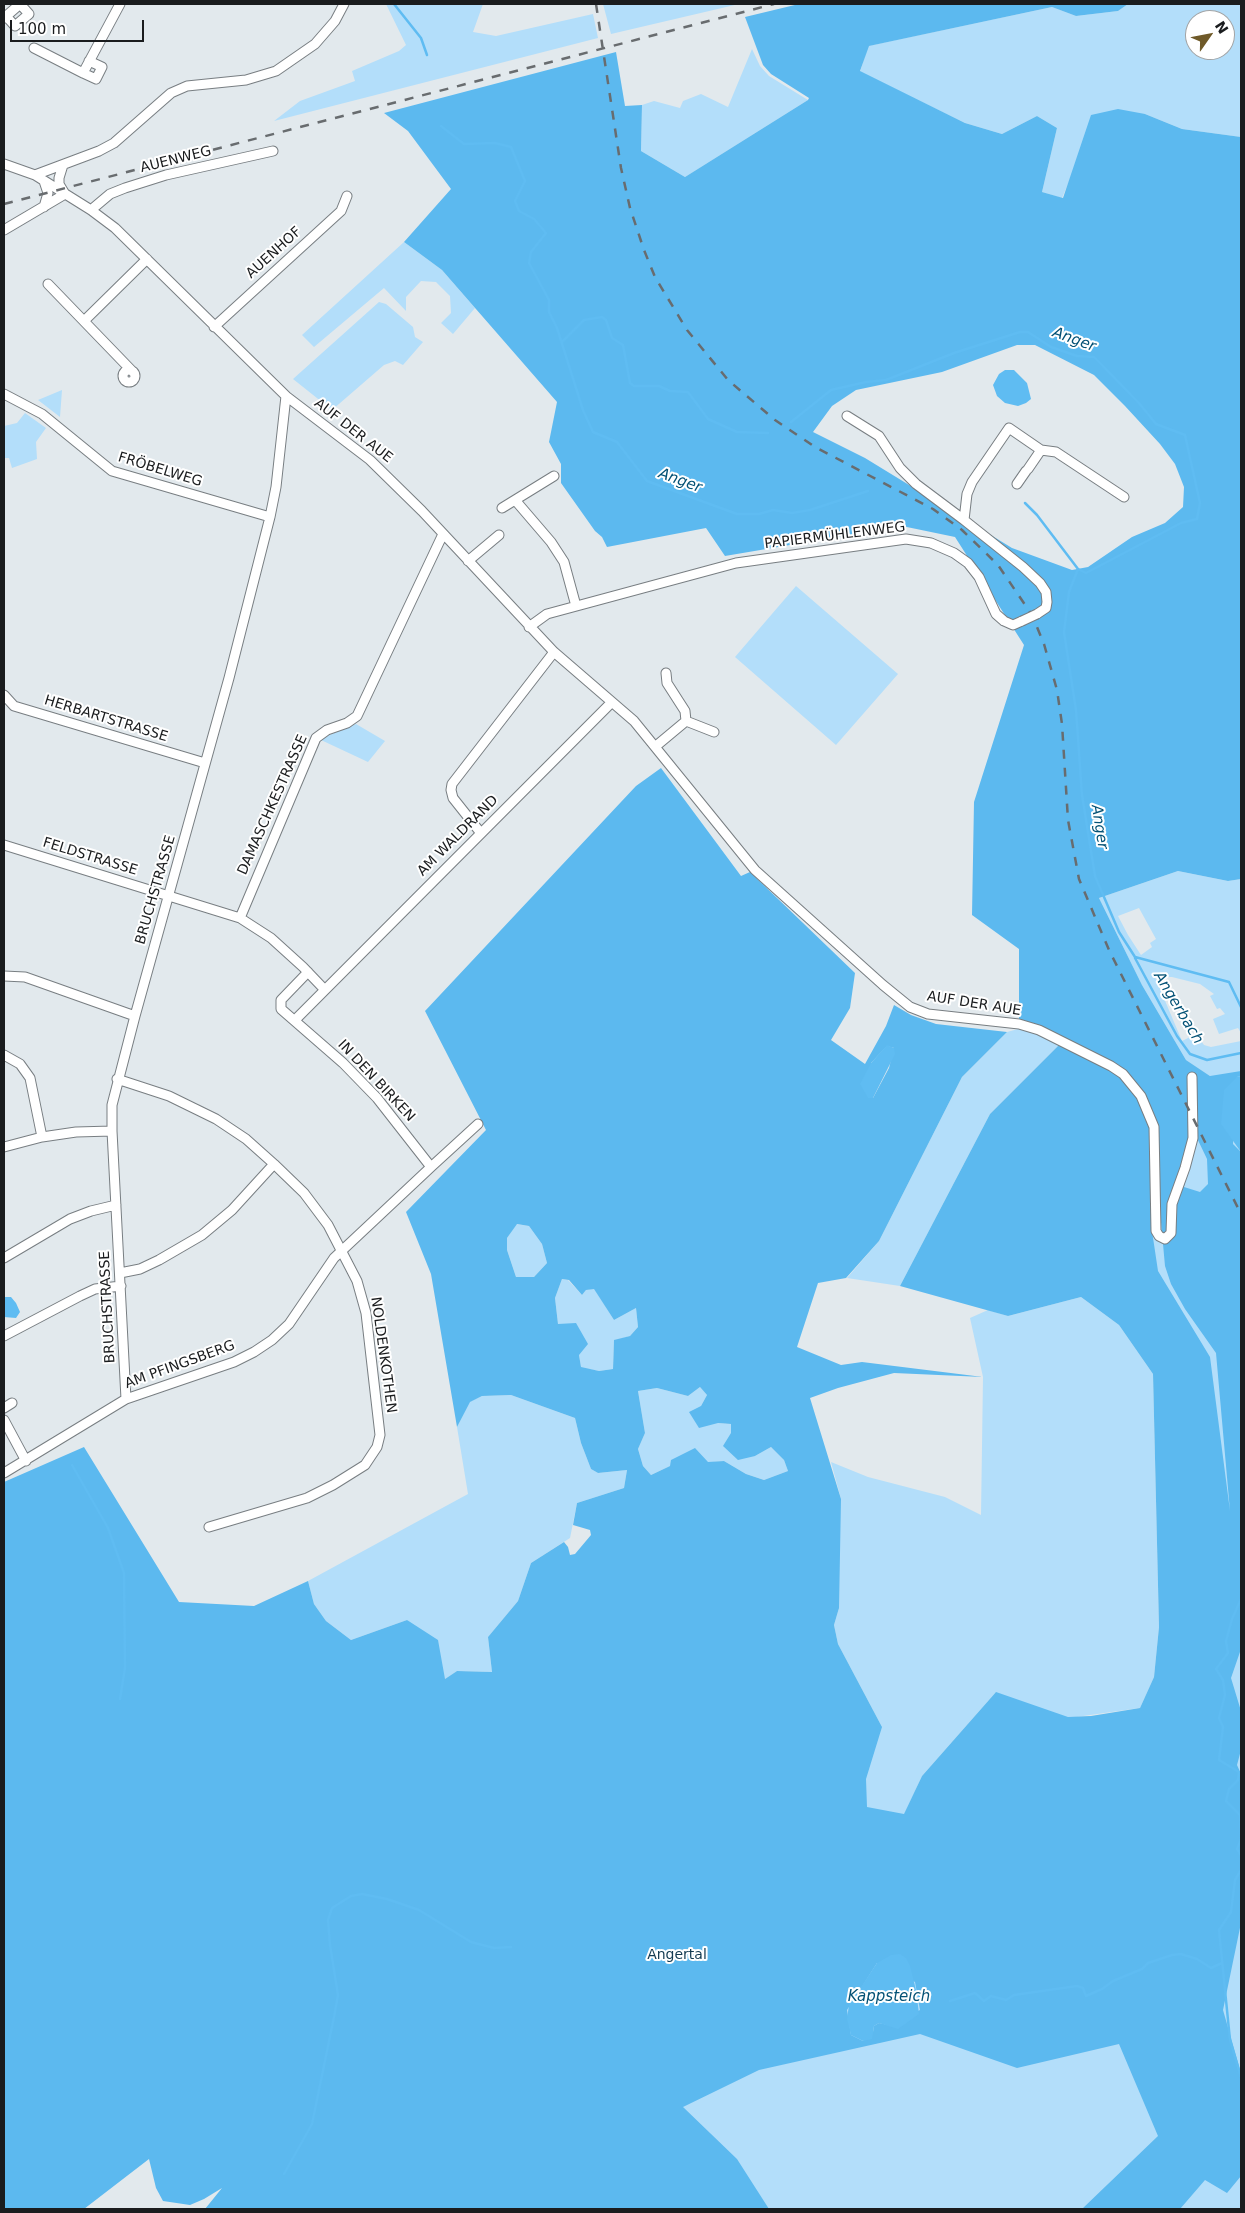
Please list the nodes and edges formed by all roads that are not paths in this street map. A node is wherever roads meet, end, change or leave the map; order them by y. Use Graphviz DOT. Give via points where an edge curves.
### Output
graph roads {
  1 [pos="20,4"];
  2 [pos="120,4"];
  3 [pos="344,4"];
  4 [pos="5,17"];
  5 [pos="34,48"];
  6 [pos="89,61"];
  7 [pos="83,73"];
  8 [pos="273,150"];
  9 [pos="4,164"];
  10 [pos="63,165"];
  11 [pos="35,175"];
  12 [pos="44,181"];
  13 [pos="65,194"];
  14 [pos="346,196"];
  15 [pos="44,207"];
  16 [pos="92,210"];
  17 [pos="4,230"];
  18 [pos="147,259"];
  19 [pos="48,284"];
  20 [pos="84,321"];
  21 [pos="214,327"];
  22 [pos="133,372"];
  23 [pos="4,394"];
  24 [pos="286,396"];
  25 [pos="847,416"];
  26 [pos="1041,450"];
  27 [pos="554,476"];
  28 [pos="1017,484"];
  29 [pos="1124,497"];
  30 [pos="515,500"];
  31 [pos="502,508"];
  32 [pos="270,517"];
  33 [pos="964,520"];
  34 [pos="443,534"];
  35 [pos="499,534"];
  36 [pos="468,561"];
  37 [pos="576,606"];
  38 [pos="529,627"];
  39 [pos="554,652"];
  40 [pos="666,673"];
  41 [pos="4,695"];
  42 [pos="612,702"];
  43 [pos="686,722"];
  44 [pos="714,732"];
  45 [pos="656,746"];
  46 [pos="205,763"];
  47 [pos="480,832"];
  48 [pos="4,845"];
  49 [pos="168,896"];
  50 [pos="240,918"];
  51 [pos="308,972"];
  52 [pos="4,976"];
  53 [pos="324,990"];
  54 [pos="134,1016"];
  55 [pos="296,1020"];
  56 [pos="4,1055"];
  57 [pos="1192,1077"];
  58 [pos="117,1079"];
  59 [pos="478,1124"];
  60 [pos="112,1131"];
  61 [pos="42,1137"];
  62 [pos="4,1147"];
  63 [pos="274,1164"];
  64 [pos="431,1167"];
  65 [pos="116,1205"];
  66 [pos="342,1250"];
  67 [pos="4,1258"];
  68 [pos="120,1273"];
  69 [pos="121,1286"];
  70 [pos="4,1336"];
  71 [pos="126,1399"];
  72 [pos="4,1420"];
  73 [pos="26,1461"];
  74 [pos="4,1473"];
  75 [pos="209,1527"];
  1 -- 4 [label="street"];
  1 -- 4 [label="street" via="29,14 15,26"];
  2 -- 6 [label="street"];
  3 -- 10 [label="street" via="325,34 284,66 263,76 187,86 171,93 114,143"];
  5 -- 7 [label="street"];
  6 -- 7 [label="street"];
  6 -- 7 [label="street" via="102,67 96,79"];
  8 -- 16 [label="street, AUENWEG" via="124,188 110,194"];
  9 -- 11 [label="street, AUF DER AUE"];
  10 -- 11 [label="street"];
  10 -- 13 [label="street" via="59,184"];
  11 -- 12 [label="street, AUF DER AUE"];
  12 -- 13 [label="street, AUF DER AUE"];
  12 -- 15 [label="street" via="48,193"];
  13 -- 15 [label="street"];
  13 -- 16 [label="street, AUF DER AUE"];
  14 -- 21 [label="street, AUENHOF" via="341,211"];
  15 -- 17 [label="street"];
  16 -- 18 [label="street, AUF DER AUE"];
  18 -- 20 [label="street"];
  18 -- 21 [label="street, AUF DER AUE"];
  19 -- 20 [label="street"];
  20 -- 22 [label="street"];
  21 -- 24 [label="street, AUF DER AUE"];
  23 -- 32 [label="street, FRÖBELWEG" via="42,414 112,471"];
  24 -- 32 [label="street, BRUCHSTRASSE"];
  24 -- 34 [label="street, AUF DER AUE" via="370,460"];
  25 -- 33 [label="street, PAPIERMÜHLENWEG" via="879,436 900,468 916,484"];
  26 -- 28 [label="street"];
  26 -- 29 [label="street" via="1056,452"];
  26 -- 33 [label="street" via="1009,428 972,482"];
  27 -- 30 [label="street"];
  30 -- 31 [label="street"];
  30 -- 37 [label="street" via="564,562"];
  32 -- 46 [label="street, BRUCHSTRASSE"];
  33 -- 37 [label="street, PAPIERMÜHLENWEG, bridge" via="1040,583 1046,592 1046,608 1013,625 1004,621 996,614 979,577 968,563 931,542 906,539 736,563"];
  34 -- 36 [label="street, AUF DER AUE"];
  34 -- 50 [label="street, DAMASCHKESTRASSE" via="357,716 316,738"];
  35 -- 36 [label="street"];
  36 -- 38 [label="street, AUF DER AUE"];
  37 -- 38 [label="street, PAPIERMÜHLENWEG" via="542,616"];
  38 -- 39 [label="street, AUF DER AUE"];
  39 -- 42 [label="street, AUF DER AUE"];
  39 -- 47 [label="street" via="452,784 453,798"];
  40 -- 43 [label="street" via="667,682 685,711"];
  41 -- 46 [label="street, HERBARTSTRASSE" via="14,706"];
  42 -- 45 [label="street, AUF DER AUE"];
  42 -- 47 [label="street, AM WALDRAND"];
  43 -- 44 [label="street"];
  43 -- 45 [label="street"];
  45 -- 57 [label="street, AUF DER AUE" via="755,870 910,1006 928,1014 1019,1024 1039,1030 1123,1074 1141,1096 1154,1126 1156,1232 1162,1238 1171,1233 1172,1204 1193,1138"];
  46 -- 49 [label="street, BRUCHSTRASSE"];
  47 -- 53 [label="street, AM WALDRAND"];
  48 -- 49 [label="street, FELDSTRASSE"];
  49 -- 50 [label="street"];
  49 -- 54 [label="street, BRUCHSTRASSE"];
  50 -- 51 [label="street" via="270,938"];
  51 -- 53 [label="street"];
  51 -- 55 [label="street, IN DEN BIRKEN" via="280,1004 283,1011"];
  52 -- 54 [label="street" via="25,977"];
  53 -- 55 [label="street"];
  54 -- 58 [label="street, BRUCHSTRASSE"];
  55 -- 64 [label="street, IN DEN BIRKEN" via="377,1098"];
  56 -- 61 [label="street" via="20,1064 30,1078"];
  58 -- 60 [label="street, BRUCHSTRASSE" via="112,1104"];
  58 -- 63 [label="street, NOLDENKOTHEN" via="169,1096 216,1119 246,1139"];
  59 -- 64 [label="street"];
  60 -- 61 [label="street"];
  60 -- 65 [label="street, BRUCHSTRASSE"];
  61 -- 62 [label="street"];
  63 -- 66 [label="street, NOLDENKOTHEN" via="316,1209"];
  63 -- 68 [label="street" via="232,1210 202,1235 159,1260"];
  64 -- 66 [label="street"];
  65 -- 67 [label="street" via="70,1219"];
  65 -- 68 [label="street, BRUCHSTRASSE"];
  66 -- 71 [label="street, AM PFINGSBERG" via="289,1324 272,1340 234,1362"];
  66 -- 75 [label="street, NOLDENKOTHEN" via="357,1281 366,1313 380,1435 377,1447 365,1465 320,1493"];
  68 -- 69 [label="street, BRUCHSTRASSE"];
  69 -- 70 [label="street" via="95,1289"];
  69 -- 71 [label="street, BRUCHSTRASSE"];
  71 -- 73 [label="street, AM PFINGSBERG"];
  72 -- 73 [label="street"];
  73 -- 74 [label="street, AM PFINGSBERG"];
}
